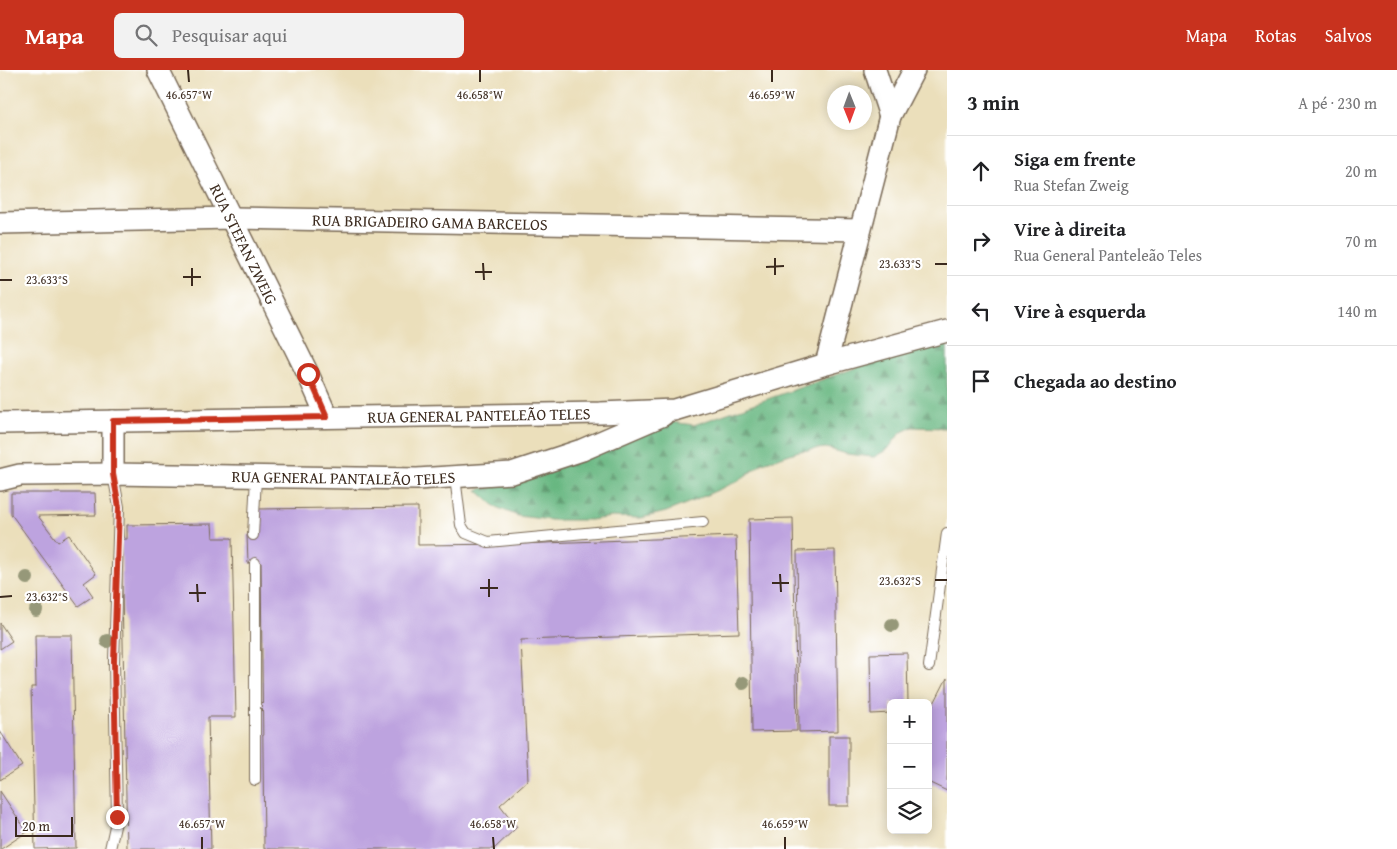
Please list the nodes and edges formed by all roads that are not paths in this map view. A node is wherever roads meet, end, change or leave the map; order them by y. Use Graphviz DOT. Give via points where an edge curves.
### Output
graph roads {
  1 [pos="158,70"];
  2 [pos="875,70"];
  3 [pos="914,70"];
  4 [pos="890,116"];
  5 [pos="232,218"];
  6 [pos="0,223"];
  7 [pos="860,230"];
  8 [pos="947,331"];
  9 [pos="826,364"];
  10 [pos="674,410"];
  11 [pos="327,417"];
  12 [pos="113,421"];
  13 [pos="0,423"];
  14 [pos="113,474"];
  15 [pos="256,477"];
  16 [pos="455,477"];
  17 [pos="0,480"];
  18 [pos="703,522"];
  19 [pos="947,533"];
  20 [pos="253,535"];
  21 [pos="255,563"];
  22 [pos="929,666"];
  23 [pos="255,780"];
  24 [pos="110,849"];
  1 -- 5 [label="street, RUA STEFAN ZWEIG"];
  2 -- 4 [label="street"];
  3 -- 4 [label="street"];
  4 -- 7 [label="street"];
  5 -- 6 [label="street, RUA BRIGADEIRO GAMA BARCELOS"];
  5 -- 7 [label="street, RUA BRIGADEIRO GAMA BARCELOS"];
  5 -- 11 [label="street, RUA STEFAN ZWEIG"];
  7 -- 9 [label="street"];
  8 -- 9 [label="street, RUA GENERAL PANTELEÃO TELES"];
  9 -- 10 [label="street, RUA GENERAL PANTELEÃO TELES"];
  10 -- 11 [label="street, RUA GENERAL PANTELEÃO TELES"];
  10 -- 16 [label="street, RUA GENERAL PANTALEÃO TELES" via="582,450 512,473"];
  11 -- 12 [label="street, RUA GENERAL PANTELEÃO TELES"];
  12 -- 13 [label="street, RUA GENERAL PANTELEÃO TELES"];
  12 -- 14 [label="street"];
  14 -- 15 [label="street, RUA GENERAL PANTALEÃO TELES"];
  14 -- 17 [label="street, RUA GENERAL PANTALEÃO TELES" via="20,475"];
  14 -- 24 [label="lane" via="119,507 114,661 117,817"];
  15 -- 16 [label="street, RUA GENERAL PANTALEÃO TELES"];
  15 -- 20 [label="lane"];
  16 -- 18 [label="lane" via="461,525 466,533 488,542"];
  19 -- 22 [label="lane"];
  21 -- 23 [label="lane"];
}
